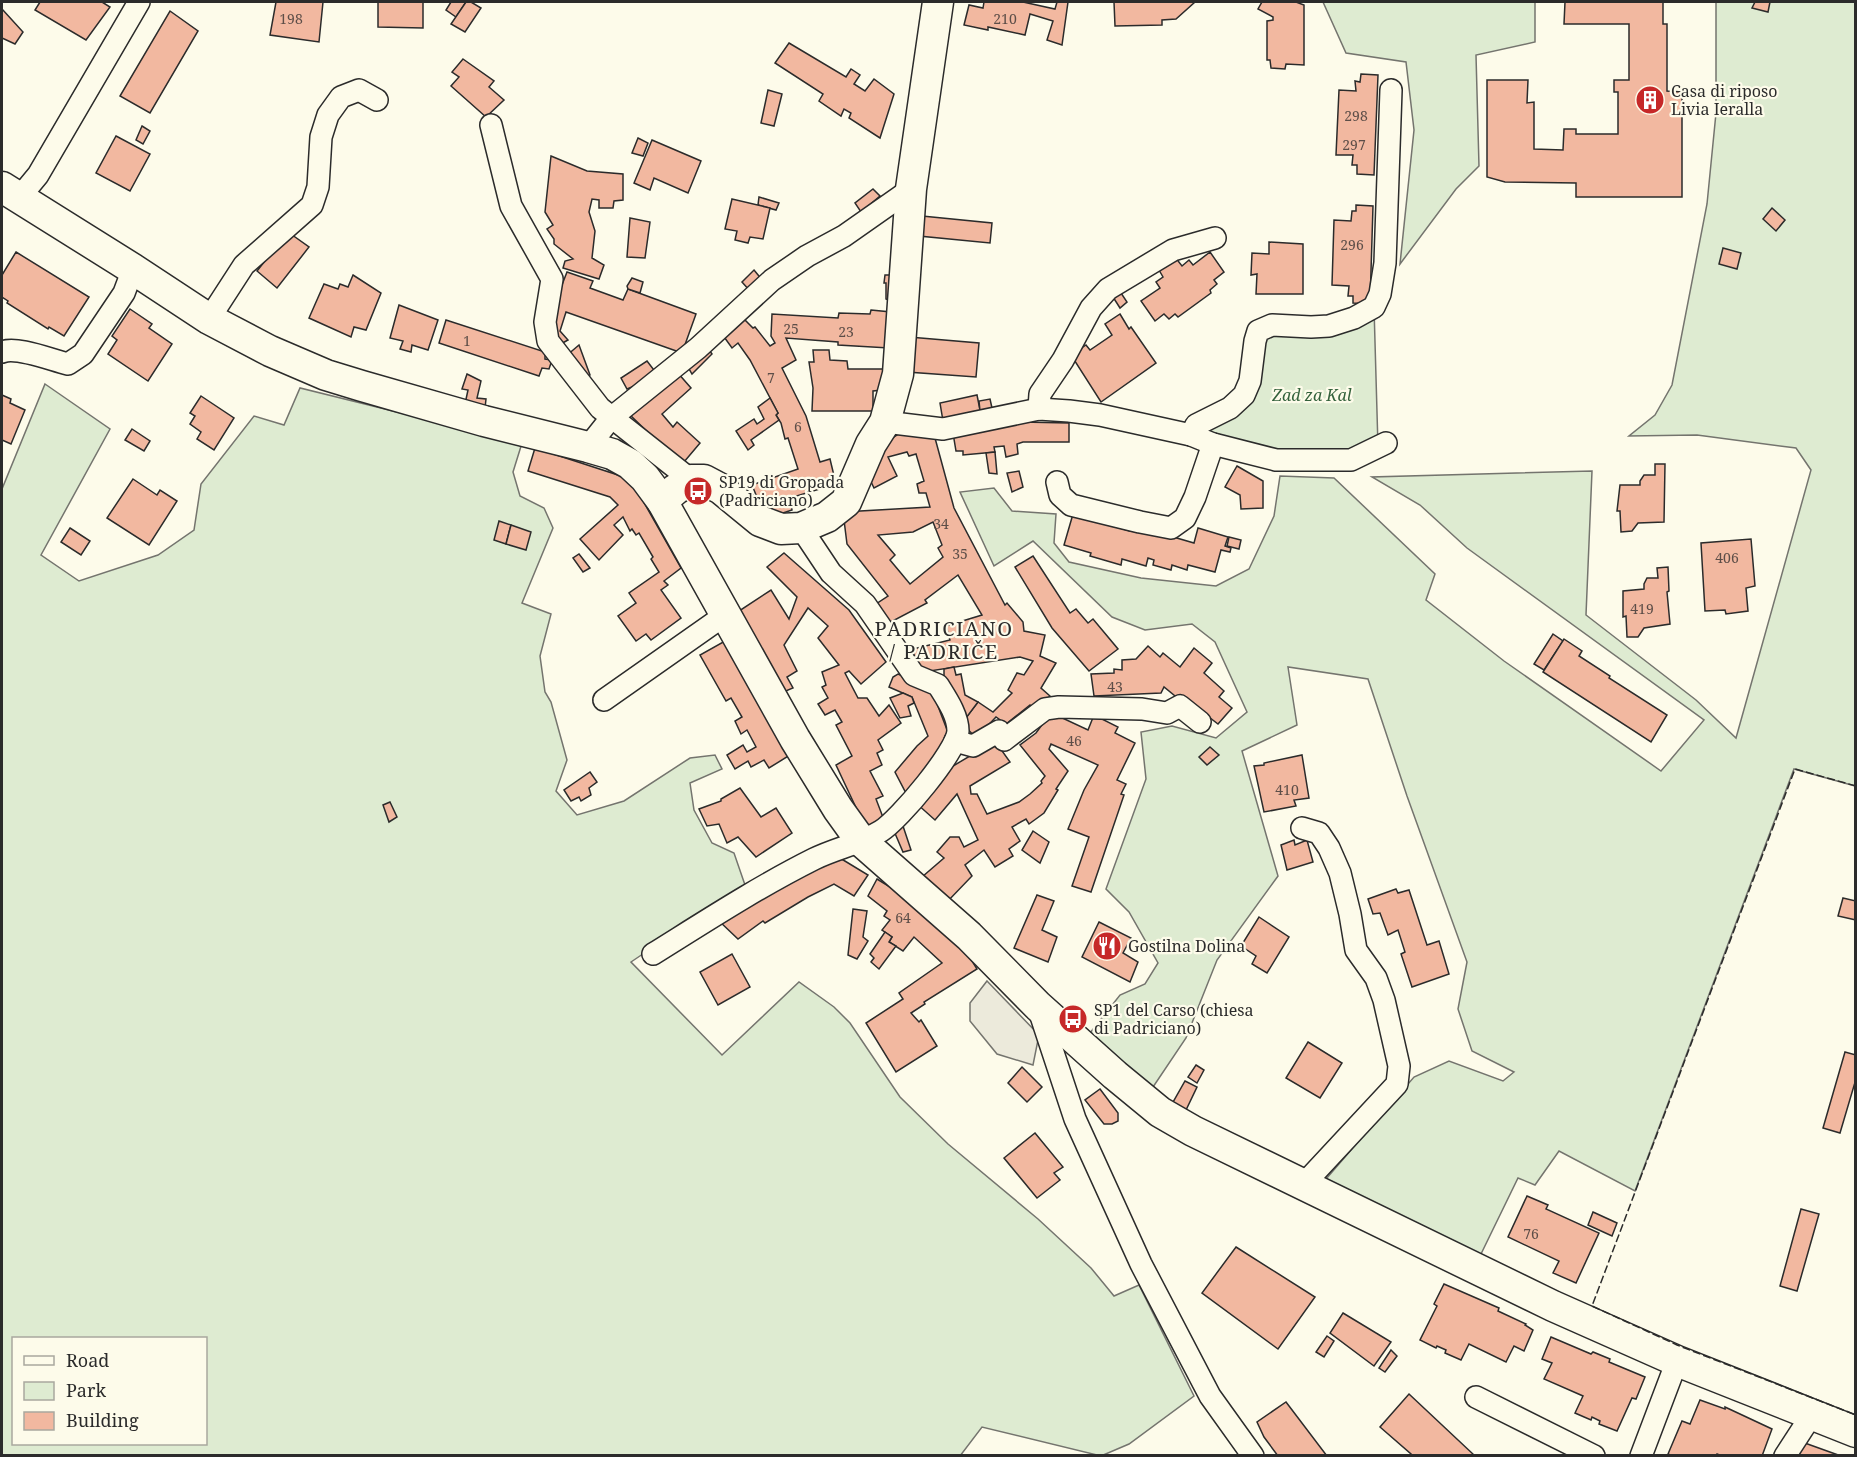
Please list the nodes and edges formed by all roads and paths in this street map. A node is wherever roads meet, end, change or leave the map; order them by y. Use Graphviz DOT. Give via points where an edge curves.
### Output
graph roads {
  1 [pos="139,2"];
  2 [pos="938,2"];
  3 [pos="1391,90"];
  4 [pos="377,100"];
  5 [pos="491,125"];
  6 [pos="911,189"];
  7 [pos="10,193"];
  8 [pos="1215,238"];
  9 [pos="133,268"];
  10 [pos="209,319"];
  11 [pos="2,352"];
  12 [pos="1039,409"];
  13 [pos="611,418"];
  14 [pos="885,422"];
  15 [pos="1191,435"];
  16 [pos="1386,443"];
  17 [pos="1213,444"];
  18 [pos="588,447"];
  19 [pos="691,480"];
  20 [pos="1057,482"];
  21 [pos="662,501"];
  22 [pos="801,528"];
  23 [pos="725,615"];
  24 [pos="604,700"];
  25 [pos="1200,722"];
  26 [pos="956,741"];
  27 [pos="1302,828"];
  28 [pos="861,841"];
  29 [pos="653,954"];
  30 [pos="1038,1006"];
  31 [pos="1303,1185"];
  32 [pos="1677,1361"];
  33 [pos="1476,1397"];
  34 [pos="1811,1416"];
  35 [pos="1856,1432"];
  36 [pos="1253,1455"];
  37 [pos="1594,1455"];
  38 [pos="1641,1455"];
  39 [pos="1785,1455"];
  1 -- 7 [label="street" via="38,176"];
  2 -- 6 [label="main road"];
  3 -- 15 [label="street" via="1385,263 1374,307 1329,326 1272,325 1258,331 1244,395 1230,408 1196,425"];
  4 -- 10 [label="street" via="359,90 341,97 328,115 321,138 318,187 312,205 244,265"];
  5 -- 13 [label="street" via="511,206 552,279 545,322 548,341"];
  6 -- 13 [label="street" via="772,280 698,348"];
  6 -- 14 [label="main road" via="898,374"];
  7 -- 9 [label="main road"];
  8 -- 12 [label="street" via="1173,250 1108,289 1091,308 1040,394"];
  9 -- 10 [label="main road"];
  9 -- 11 [label="street" via="124,293 83,354 68,364 8,349"];
  10 -- 18 [label="main road" via="326,375"];
  12 -- 14 [label="street" via="943,429"];
  12 -- 15 [label="street" via="1100,415"];
  13 -- 18 [label="street"];
  13 -- 19 [label="street"];
  14 -- 22 [label="main road" via="846,502 827,517"];
  15 -- 17 [label="street"];
  16 -- 17 [label="street" via="1351,460 1276,460"];
  17 -- 20 [label="street" via="1185,518 1171,528 1071,505 1060,495"];
  18 -- 21 [label="main road" via="630,464"];
  19 -- 21 [label="main road"];
  19 -- 22 [label="main road" via="704,480 721,489 760,521 781,529"];
  21 -- 23 [label="main road"];
  22 -- 26 [label="street" via="831,573 865,604 914,675 939,685 955,716"];
  23 -- 24 [label="street"];
  23 -- 28 [label="main road" via="812,768"];
  25 -- 26 [label="street" via="1180,706 1167,713 1059,707 1045,710 1004,740 999,731 973,746"];
  26 -- 28 [label="street" via="908,805 883,830"];
  27 -- 31 [label="street" via="1319,833 1336,865 1356,950 1376,978 1399,1066 1397,1084"];
  28 -- 29 [label="street" via="817,857 768,883"];
  28 -- 30 [label="main road" via="969,936"];
  30 -- 31 [label="main road" via="1160,1112"];
  30 -- 36 [label="street" via="1075,1119 1141,1264 1210,1396"];
  31 -- 32 [label="main road" via="1553,1306"];
  32 -- 34 [label="main road"];
  32 -- 38 [label="street"];
  33 -- 37 [label="street"];
  34 -- 35 [label="main road"];
  34 -- 39 [label="street"];
}
